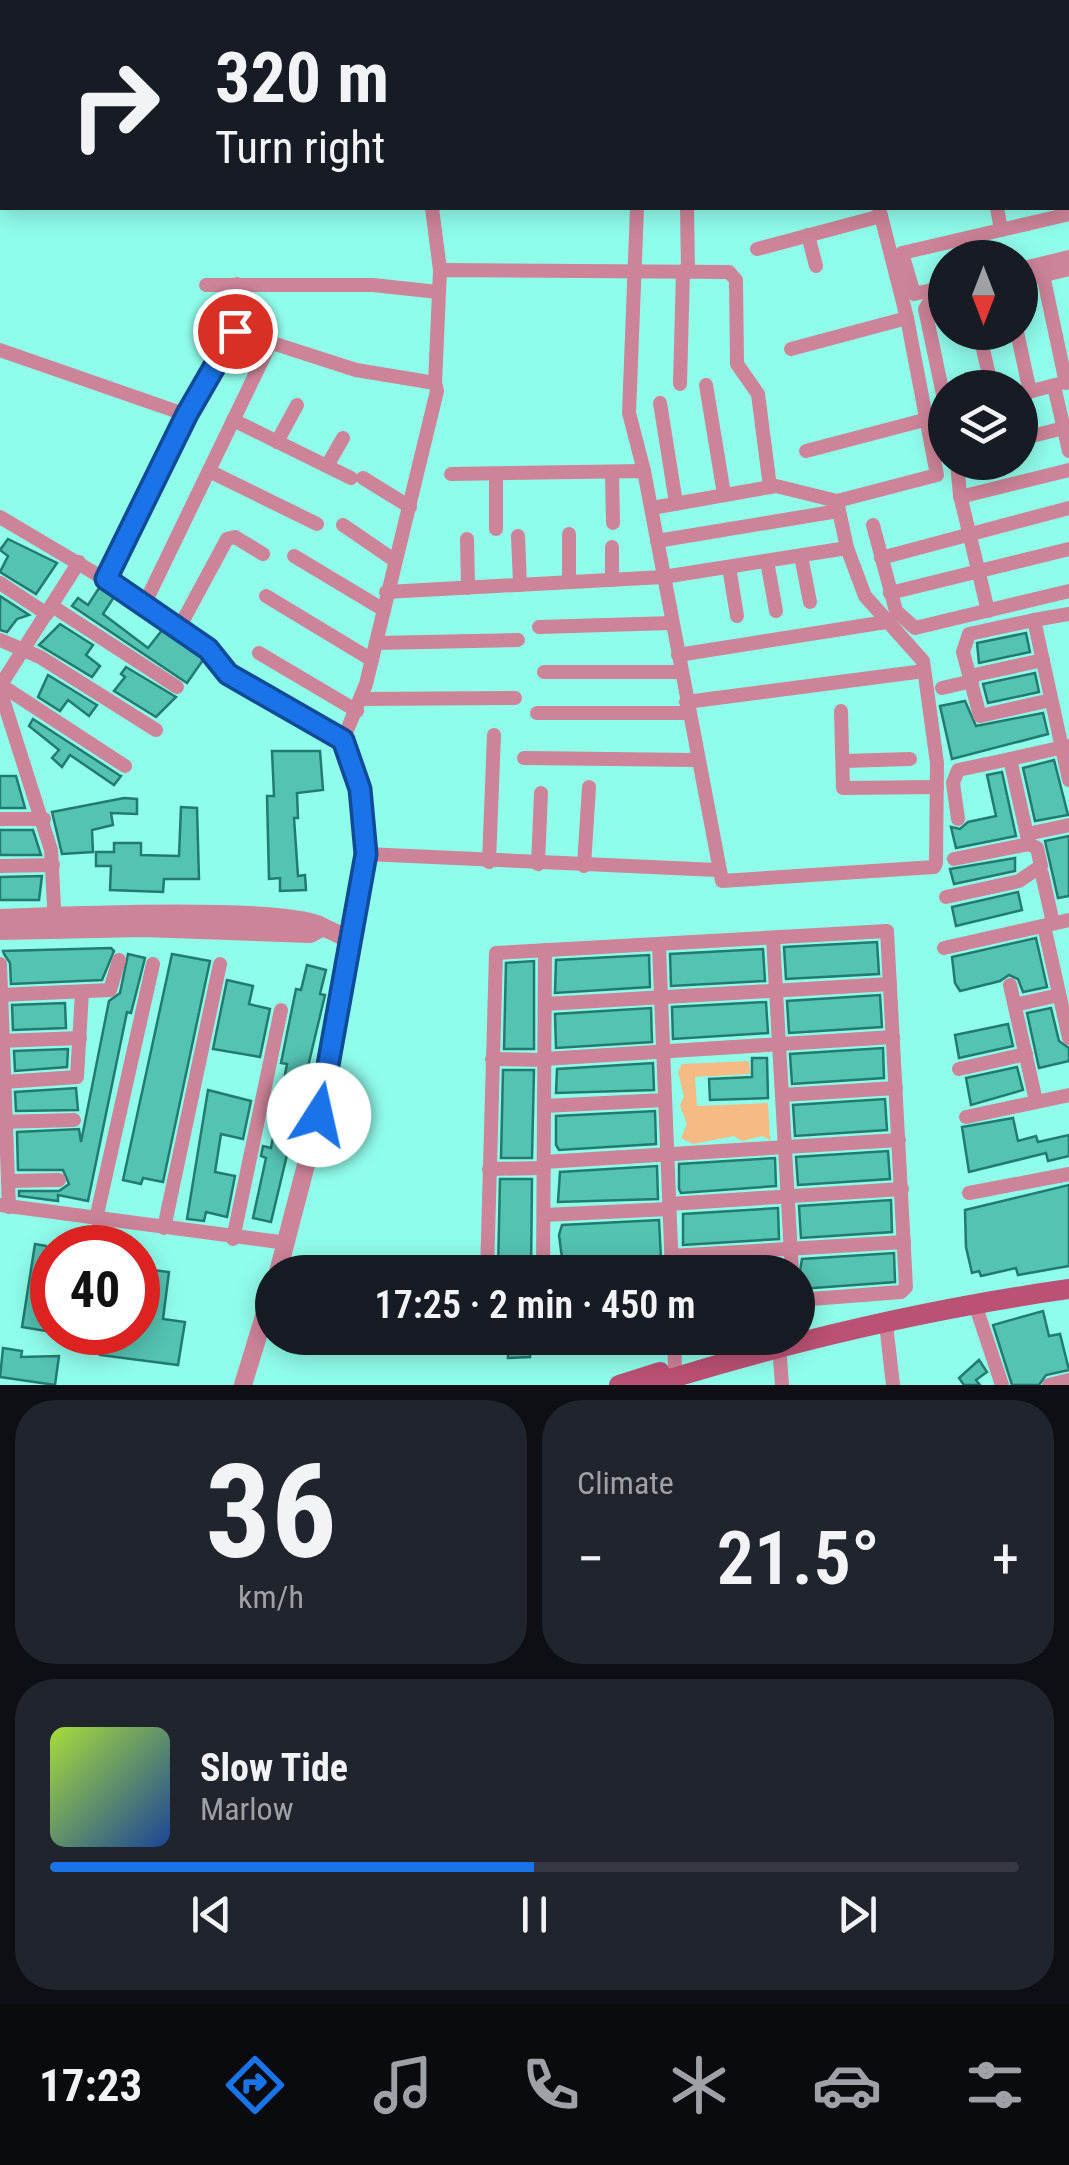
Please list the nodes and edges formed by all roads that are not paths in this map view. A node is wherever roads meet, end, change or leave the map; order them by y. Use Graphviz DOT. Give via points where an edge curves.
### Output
graph roads {
  1 [pos="432,210"];
  2 [pos="636,210"];
  3 [pos="687,210"];
  4 [pos="996,210"];
  5 [pos="880,212"];
  6 [pos="1069,214"];
  7 [pos="1001,230"];
  8 [pos="808,235"];
  9 [pos="958,240"];
  10 [pos="928,247"];
  11 [pos="758,249"];
  12 [pos="1069,256"];
  13 [pos="1038,264"];
  14 [pos="816,266"];
  15 [pos="1069,269"];
  16 [pos="440,270"];
  17 [pos="635,270"];
  18 [pos="685,271"];
  19 [pos="1043,275"];
  20 [pos="1038,276"];
  21 [pos="236,284"];
  22 [pos="206,285"];
  23 [pos="928,290"];
  24 [pos="438,292"];
  25 [pos="907,318"];
  26 [pos="235,331"];
  27 [pos="271,342"];
  28 [pos="790,349"];
  29 [pos="0,350"];
  30 [pos="435,383"];
  31 [pos="680,384"];
  32 [pos="1063,384"];
  33 [pos="706,386"];
  34 [pos="1038,390"];
  35 [pos="660,402"];
  36 [pos="297,405"];
  37 [pos="187,414"];
  38 [pos="233,420"];
  39 [pos="928,420"];
  40 [pos="1064,428"];
  41 [pos="1038,434"];
  42 [pos="343,438"];
  43 [pos="278,442"];
  44 [pos="1069,450"];
  45 [pos="806,451"];
  46 [pos="327,466"];
  47 [pos="1069,470"];
  48 [pos="209,471"];
  49 [pos="612,472"];
  50 [pos="644,472"];
  51 [pos="451,474"];
  52 [pos="496,474"];
  53 [pos="928,478"];
  54 [pos="959,480"];
  55 [pos="770,487"];
  56 [pos="724,494"];
  57 [pos="960,497"];
  58 [pos="676,503"];
  59 [pos="837,506"];
  60 [pos="410,508"];
  61 [pos="652,508"];
  62 [pos="1069,508"];
  63 [pos="0,516"];
  64 [pos="317,524"];
  65 [pos="613,524"];
  66 [pos="873,524"];
  67 [pos="343,526"];
  68 [pos="496,529"];
  69 [pos="568,534"];
  70 [pos="970,534"];
  71 [pos="518,536"];
  72 [pos="467,539"];
  73 [pos="657,541"];
  74 [pos="612,546"];
  75 [pos="846,548"];
  76 [pos="1069,550"];
  77 [pos="263,554"];
  78 [pos="294,556"];
  79 [pos="802,556"];
  80 [pos="882,558"];
  81 [pos="394,560"];
  82 [pos="768,561"];
  83 [pos="79,562"];
  84 [pos="729,567"];
  85 [pos="979,572"];
  86 [pos="664,577"];
  87 [pos="106,579"];
  88 [pos="612,580"];
  89 [pos="568,582"];
  90 [pos="0,584"];
  91 [pos="520,585"];
  92 [pos="468,588"];
  93 [pos="1069,591"];
  94 [pos="386,592"];
  95 [pos="890,594"];
  96 [pos="266,596"];
  97 [pos="810,602"];
  98 [pos="144,603"];
  99 [pos="50,610"];
  100 [pos="384,610"];
  101 [pos="776,610"];
  102 [pos="988,611"];
  103 [pos="1069,614"];
  104 [pos="737,616"];
  105 [pos="1034,620"];
  106 [pos="886,622"];
  107 [pos="672,624"];
  108 [pos="539,627"];
  109 [pos="178,628"];
  110 [pos="0,640"];
  111 [pos="518,640"];
  112 [pos="376,643"];
  113 [pos="24,652"];
  114 [pos="259,653"];
  115 [pos="678,655"];
  116 [pos="372,660"];
  117 [pos="1042,660"];
  118 [pos="924,670"];
  119 [pos="544,672"];
  120 [pos="680,672"];
  121 [pos="971,679"];
  122 [pos="0,687"];
  123 [pos="177,687"];
  124 [pos="942,688"];
  125 [pos="516,698"];
  126 [pos="1051,700"];
  127 [pos="359,706"];
  128 [pos="687,708"];
  129 [pos="842,711"];
  130 [pos="537,713"];
  131 [pos="156,730"];
  132 [pos="494,735"];
  133 [pos="343,740"];
  134 [pos="1066,747"];
  135 [pos="524,758"];
  136 [pos="910,759"];
  137 [pos="1010,759"];
  138 [pos="696,760"];
  139 [pos="844,761"];
  140 [pos="125,766"];
  141 [pos="1069,780"];
  142 [pos="589,787"];
  143 [pos="937,787"];
  144 [pos="541,792"];
  145 [pos="0,819"];
  146 [pos="44,819"];
  147 [pos="958,819"];
  148 [pos="1069,825"];
  149 [pos="1028,839"];
  150 [pos="366,854"];
  151 [pos="954,859"];
  152 [pos="490,862"];
  153 [pos="538,864"];
  154 [pos="53,865"];
  155 [pos="0,866"];
  156 [pos="584,866"];
  157 [pos="716,870"];
  158 [pos="1042,874"];
  159 [pos="946,897"];
  160 [pos="0,918"];
  161 [pos="1069,920"];
  162 [pos="56,922"];
  163 [pos="1049,925"];
  164 [pos="0,931"];
  165 [pos="774,938"];
  166 [pos="352,940"];
  167 [pos="658,946"];
  168 [pos="944,948"];
  169 [pos="544,950"];
  170 [pos="119,960"];
  171 [pos="0,964"];
  172 [pos="153,964"];
  173 [pos="220,964"];
  174 [pos="890,984"];
  175 [pos="1010,985"];
  176 [pos="776,990"];
  177 [pos="82,992"];
  178 [pos="0,994"];
  179 [pos="661,997"];
  180 [pos="1064,1002"];
  181 [pos="544,1004"];
  182 [pos="1015,1005"];
  183 [pos="281,1010"];
  184 [pos="893,1036"];
  185 [pos="80,1038"];
  186 [pos="1069,1038"];
  187 [pos="1,1041"];
  188 [pos="779,1044"];
  189 [pos="663,1051"];
  190 [pos="1026,1054"];
  191 [pos="544,1059"];
  192 [pos="492,1060"];
  193 [pos="959,1069"];
  194 [pos="3,1080"];
  195 [pos="896,1088"];
  196 [pos="782,1095"];
  197 [pos="1069,1095"];
  198 [pos="665,1100"];
  199 [pos="1036,1101"];
  200 [pos="544,1106"];
  201 [pos="966,1116"];
  202 [pos="74,1120"];
  203 [pos="3,1122"];
  204 [pos="899,1140"];
  205 [pos="784,1148"];
  206 [pos="667,1156"];
  207 [pos="544,1165"];
  208 [pos="489,1169"];
  209 [pos="1069,1174"];
  210 [pos="59,1180"];
  211 [pos="8,1182"];
  212 [pos="902,1189"];
  213 [pos="969,1193"];
  214 [pos="787,1197"];
  215 [pos="4,1206"];
  216 [pos="669,1207"];
  217 [pos="544,1215"];
  218 [pos="96,1219"];
  219 [pos="164,1228"];
  220 [pos="232,1239"];
  221 [pos="904,1242"];
  222 [pos="287,1243"];
  223 [pos="790,1250"];
  224 [pos="283,1255"];
  225 [pos="487,1255"];
  226 [pos="543,1255"];
  227 [pos="671,1255"];
  228 [pos="753,1255"];
  229 [pos="790,1255"];
  230 [pos="1069,1280"];
  231 [pos="1069,1289"];
  232 [pos="815,1298"];
  233 [pos="975,1304"];
  234 [pos="886,1324"];
  235 [pos="815,1328"];
  236 [pos="815,1335"];
  237 [pos="255,1346"];
  238 [pos="675,1355"];
  239 [pos="723,1355"];
  240 [pos="737,1355"];
  241 [pos="776,1355"];
  242 [pos="675,1367"];
  243 [pos="1069,1380"];
  244 [pos="243,1385"];
  245 [pos="619,1385"];
  246 [pos="650,1385"];
  247 [pos="782,1385"];
  248 [pos="893,1385"];
  249 [pos="1002,1385"];
  250 [pos="1049,1385"];
  1 -- 16 [label="street"];
  2 -- 17 [label="street"];
  3 -- 18 [label="street"];
  4 -- 7 [label="street"];
  5 -- 8 [label="street"];
  5 -- 25 [label="street"];
  6 -- 7 [label="street"];
  7 -- 9 [label="street"];
  8 -- 11 [label="street"];
  8 -- 14 [label="street"];
  10 -- 23 [label="street" via="902,253 912,292"];
  12 -- 13 [label="street"];
  15 -- 19 [label="street"];
  16 -- 17 [label="street"];
  16 -- 24 [label="street"];
  17 -- 18 [label="street"];
  17 -- 50 [label="street" via="629,413"];
  18 -- 31 [label="street"];
  18 -- 55 [label="street" via="729,272 736,280 737,364 758,394"];
  19 -- 20 [label="street"];
  19 -- 32 [label="street"];
  21 -- 22 [label="street"];
  21 -- 24 [label="street"];
  21 -- 26 [label="street"];
  24 -- 30 [label="street"];
  25 -- 28 [label="street"];
  25 -- 39 [label="street"];
  26 -- 27 [label="street"];
  26 -- 37 [label="street"];
  27 -- 30 [label="street" via="356,370"];
  27 -- 38 [label="street"];
  29 -- 37 [label="street"];
  30 -- 60 [label="street"];
  32 -- 34 [label="street"];
  32 -- 40 [label="street"];
  33 -- 56 [label="street"];
  35 -- 58 [label="street"];
  36 -- 43 [label="street"];
  37 -- 87 [label="street"];
  38 -- 43 [label="street"];
  38 -- 48 [label="street"];
  39 -- 45 [label="street"];
  40 -- 41 [label="street"];
  40 -- 44 [label="street"];
  42 -- 46 [label="street"];
  43 -- 46 [label="street"];
  46 -- 60 [label="street"];
  47 -- 57 [label="street"];
  48 -- 64 [label="street"];
  48 -- 98 [label="street"];
  49 -- 50 [label="street"];
  49 -- 52 [label="street"];
  49 -- 65 [label="street"];
  50 -- 61 [label="street"];
  51 -- 52 [label="street"];
  52 -- 68 [label="street"];
  53 -- 59 [label="street"];
  54 -- 57 [label="street"];
  55 -- 56 [label="street"];
  55 -- 59 [label="street"];
  56 -- 58 [label="street"];
  57 -- 70 [label="street"];
  58 -- 61 [label="street"];
  59 -- 73 [label="street"];
  59 -- 75 [label="street"];
  60 -- 81 [label="street"];
  61 -- 73 [label="street"];
  62 -- 70 [label="street"];
  63 -- 83 [label="street"];
  66 -- 80 [label="street"];
  67 -- 81 [label="street"];
  69 -- 89 [label="street"];
  70 -- 80 [label="street"];
  70 -- 85 [label="street"];
  71 -- 91 [label="street"];
  72 -- 92 [label="street"];
  73 -- 86 [label="street"];
  74 -- 88 [label="street"];
  75 -- 79 [label="street"];
  75 -- 106 [label="street" via="865,596"];
  76 -- 85 [label="street"];
  77 -- 109 [label="street" via="227,539"];
  78 -- 100 [label="street"];
  79 -- 82 [label="street"];
  79 -- 97 [label="street"];
  80 -- 95 [label="street"];
  81 -- 94 [label="street"];
  82 -- 84 [label="street"];
  82 -- 101 [label="street"];
  83 -- 87 [label="street"];
  83 -- 99 [label="street"];
  84 -- 86 [label="street"];
  84 -- 104 [label="street"];
  85 -- 95 [label="street"];
  85 -- 102 [label="street"];
  86 -- 88 [label="street"];
  86 -- 107 [label="street"];
  87 -- 98 [label="street"];
  88 -- 89 [label="street"];
  89 -- 91 [label="street"];
  90 -- 99 [label="street"];
  91 -- 92 [label="street"];
  92 -- 94 [label="street"];
  93 -- 102 [label="street"];
  94 -- 100 [label="street"];
  95 -- 102 [label="street" via="901,619 915,628"];
  96 -- 116 [label="street"];
  98 -- 109 [label="street"];
  99 -- 113 [label="street"];
  99 -- 123 [label="street"];
  100 -- 112 [label="street"];
  103 -- 105 [label="street"];
  105 -- 117 [label="street"];
  105 -- 121 [label="street" via="965,636"];
  106 -- 115 [label="street"];
  106 -- 118 [label="street"];
  107 -- 108 [label="street"];
  107 -- 115 [label="street"];
  109 -- 133 [label="street" via="228,674"];
  110 -- 113 [label="street"];
  111 -- 112 [label="street"];
  112 -- 116 [label="street"];
  113 -- 122 [label="street"];
  113 -- 131 [label="street"];
  114 -- 127 [label="street"];
  115 -- 120 [label="street"];
  116 -- 127 [label="street"];
  117 -- 121 [label="street"];
  117 -- 126 [label="street"];
  118 -- 128 [label="street"];
  118 -- 143 [label="street"];
  119 -- 120 [label="street"];
  120 -- 128 [label="street"];
  121 -- 124 [label="street"];
  121 -- 126 [label="street" via="980,716"];
  122 -- 140 [label="street"];
  122 -- 146 [label="street"];
  125 -- 127 [label="street"];
  126 -- 134 [label="street"];
  127 -- 133 [label="street"];
  128 -- 130 [label="street"];
  128 -- 138 [label="street"];
  129 -- 139 [label="street"];
  132 -- 152 [label="street"];
  133 -- 150 [label="street" via="360,789"];
  134 -- 137 [label="street"];
  134 -- 141 [label="street"];
  135 -- 138 [label="street"];
  136 -- 139 [label="street"];
  137 -- 147 [label="street" via="958,770"];
  137 -- 149 [label="street"];
  138 -- 157 [label="street"];
  139 -- 143 [label="street" via="840,784 846,789"];
  142 -- 156 [label="street"];
  143 -- 157 [label="street" via="934,867 722,881"];
  144 -- 153 [label="street"];
  145 -- 146 [label="street"];
  146 -- 154 [label="street"];
  148 -- 149 [label="street"];
  149 -- 151 [label="street"];
  149 -- 159 [label="street" via="1037,848 1039,871"];
  150 -- 152 [label="street"];
  150 -- 166 [label="street"];
  152 -- 153 [label="street"];
  153 -- 156 [label="street"];
  154 -- 155 [label="street"];
  154 -- 162 [label="street"];
  156 -- 157 [label="street"];
  158 -- 163 [label="street"];
  160 -- 162 [label="street"];
  161 -- 163 [label="street"];
  162 -- 164 [label="street"];
  162 -- 166 [label="street" via="306,918"];
  163 -- 168 [label="street"];
  163 -- 180 [label="street"];
  165 -- 167 [label="street"];
  165 -- 174 [label="street" via="887,932"];
  165 -- 176 [label="street"];
  166 -- 222 [label="street"];
  167 -- 169 [label="street"];
  167 -- 179 [label="street"];
  169 -- 181 [label="street"];
  169 -- 192 [label="street" via="496,953"];
  170 -- 177 [label="street" via="113,988"];
  171 -- 178 [label="street"];
  172 -- 218 [label="street"];
  173 -- 219 [label="street"];
  174 -- 176 [label="street"];
  174 -- 184 [label="street"];
  175 -- 182 [label="street"];
  176 -- 179 [label="street"];
  176 -- 188 [label="street"];
  177 -- 178 [label="street"];
  177 -- 185 [label="street"];
  178 -- 187 [label="street"];
  179 -- 181 [label="street"];
  179 -- 189 [label="street"];
  180 -- 182 [label="street"];
  180 -- 186 [label="street"];
  181 -- 191 [label="street"];
  182 -- 190 [label="street"];
  183 -- 220 [label="street"];
  184 -- 188 [label="street"];
  184 -- 195 [label="street"];
  185 -- 187 [label="street"];
  185 -- 194 [label="street" via="77,1077"];
  187 -- 194 [label="street"];
  188 -- 189 [label="street"];
  188 -- 196 [label="street"];
  189 -- 191 [label="street"];
  189 -- 198 [label="street"];
  190 -- 193 [label="street"];
  190 -- 199 [label="street"];
  191 -- 192 [label="street"];
  191 -- 200 [label="street"];
  192 -- 208 [label="street"];
  194 -- 203 [label="street"];
  195 -- 196 [label="street"];
  195 -- 204 [label="street"];
  196 -- 205 [label="street"];
  197 -- 199 [label="street"];
  198 -- 200 [label="street"];
  198 -- 206 [label="street"];
  199 -- 201 [label="street"];
  200 -- 207 [label="street"];
  202 -- 203 [label="street"];
  203 -- 211 [label="street"];
  204 -- 205 [label="street"];
  204 -- 212 [label="street"];
  205 -- 206 [label="street"];
  205 -- 214 [label="street"];
  206 -- 207 [label="street"];
  206 -- 216 [label="street"];
  207 -- 208 [label="street"];
  207 -- 217 [label="street"];
  208 -- 225 [label="street"];
  209 -- 213 [label="street"];
  210 -- 211 [label="street"];
  211 -- 215 [label="street"];
  212 -- 214 [label="street"];
  212 -- 221 [label="street"];
  214 -- 216 [label="street"];
  214 -- 223 [label="street"];
  215 -- 218 [label="street"];
  216 -- 217 [label="street"];
  216 -- 227 [label="street"];
  217 -- 226 [label="street"];
  218 -- 219 [label="street"];
  219 -- 220 [label="street"];
  220 -- 222 [label="street"];
  221 -- 223 [label="street"];
  221 -- 232 [label="street" via="905,1290"];
  222 -- 224 [label="street"];
  223 -- 228 [label="street"];
  223 -- 229 [label="street"];
  230 -- 235 [label="main road"];
  231 -- 233 [label="main road"];
  233 -- 234 [label="main road"];
  233 -- 249 [label="street"];
  234 -- 236 [label="main road"];
  234 -- 248 [label="street"];
  237 -- 244 [label="street"];
  238 -- 242 [label="street"];
  239 -- 242 [label="main road"];
  240 -- 246 [label="main road"];
  241 -- 247 [label="street"];
  242 -- 245 [label="main road"];
  243 -- 250 [label="street"];
}
